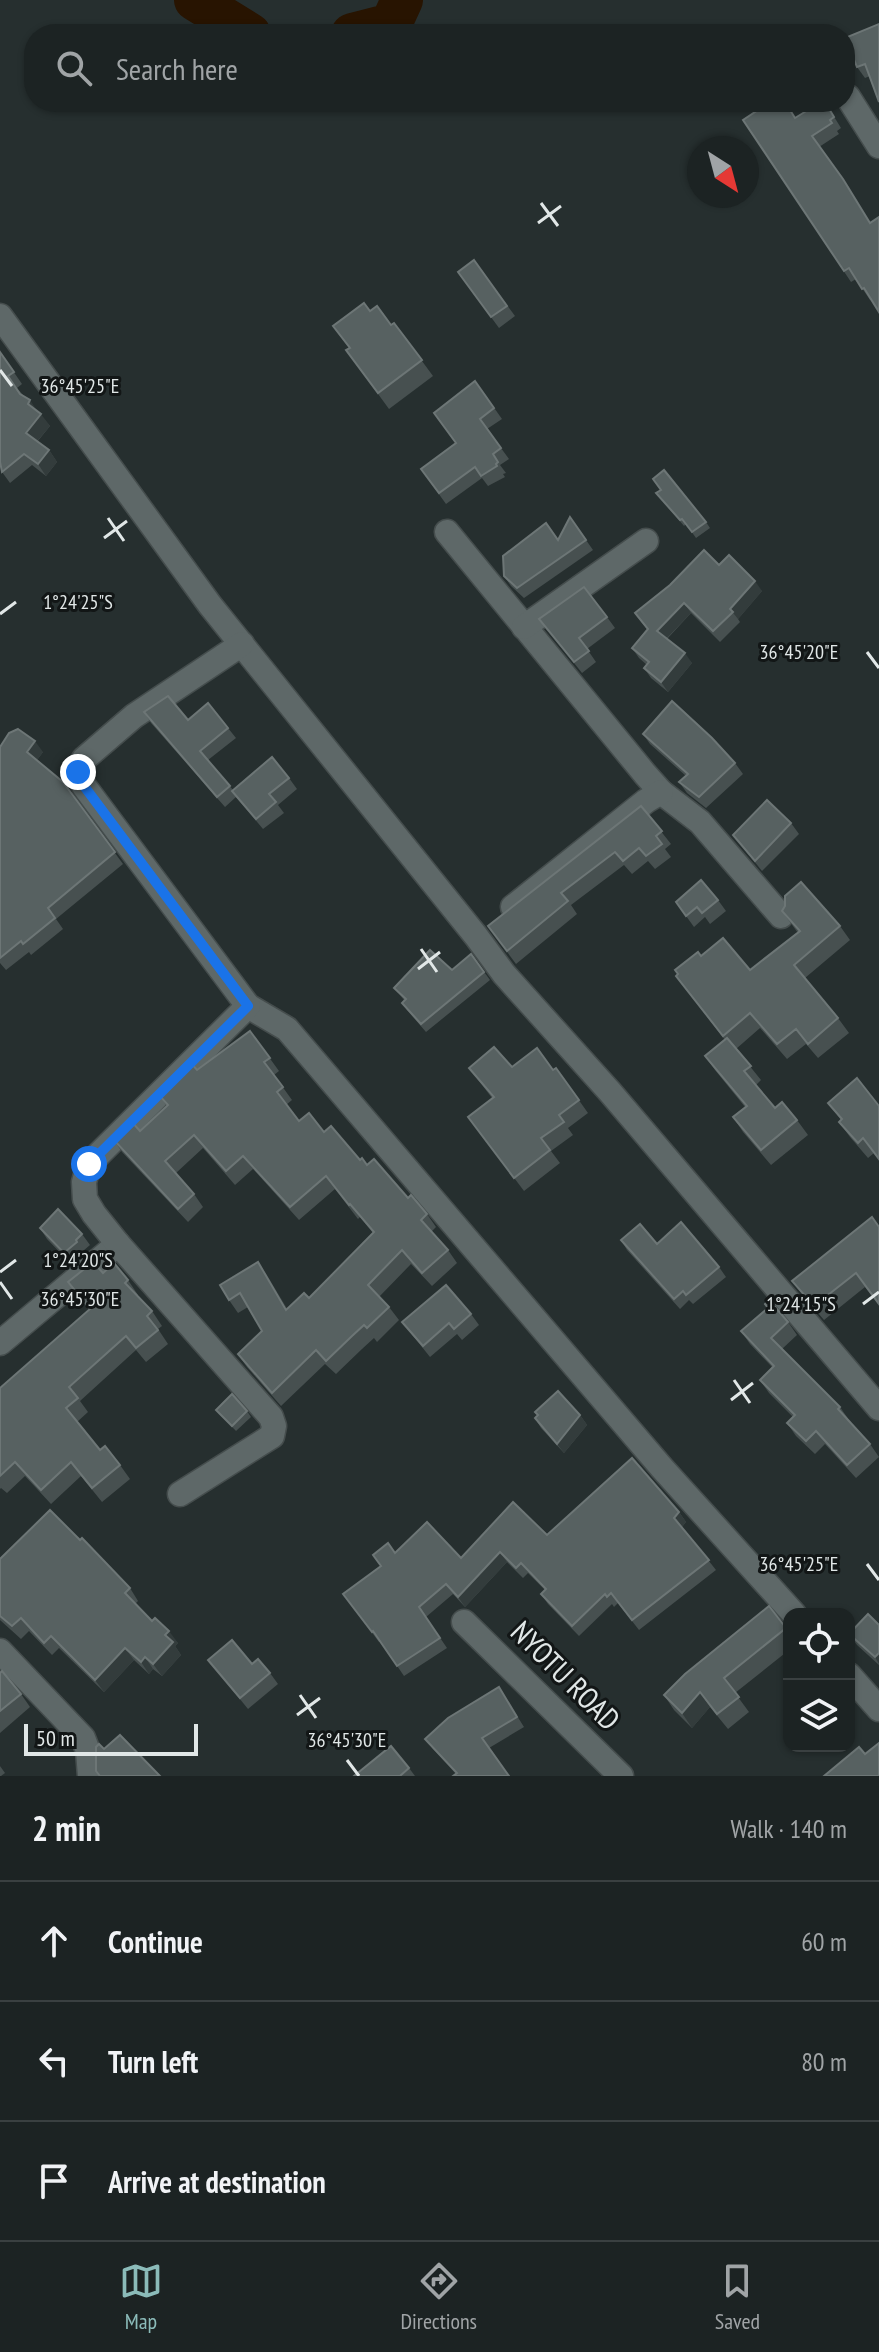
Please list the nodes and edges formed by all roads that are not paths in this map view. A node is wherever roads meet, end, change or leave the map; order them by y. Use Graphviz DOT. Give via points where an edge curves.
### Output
graph roads {
  1 [pos="855,108"];
  2 [pos="879,146"];
  3 [pos="0,316"];
  4 [pos="447,532"];
  5 [pos="646,541"];
  6 [pos="524,627"];
  7 [pos="242,644"];
  8 [pos="661,792"];
  9 [pos="781,916"];
  10 [pos="489,926"];
  11 [pos="248,1006"];
  12 [pos="118,1244"];
  13 [pos="0,1343"];
  14 [pos="879,1408"];
  15 [pos="180,1494"];
  16 [pos="789,1608"];
  17 [pos="464,1622"];
  18 [pos="0,1651"];
  19 [pos="853,1680"];
  20 [pos="879,1709"];
  21 [pos="90,1776"];
  22 [pos="621,1776"];
  1 -- 2 [label="street"];
  3 -- 7 [label="street"];
  4 -- 6 [label="street"];
  5 -- 6 [label="street"];
  6 -- 8 [label="street"];
  7 -- 10 [label="street"];
  7 -- 11 [label="street" via="134,716 84,759 78,772"];
  8 -- 9 [label="street" via="700,822"];
  8 -- 10 [label="street"];
  10 -- 14 [label="street" via="504,974"];
  11 -- 12 [label="street" via="89,1164 85,1199"];
  11 -- 16 [label="street" via="287,1029 662,1468"];
  12 -- 13 [label="street"];
  12 -- 15 [label="street" via="274,1426 272,1436"];
  17 -- 22 [label="street, NYOTU ROAD"];
  18 -- 21 [label="street" via="83,1738"];
  19 -- 20 [label="street"];
}
